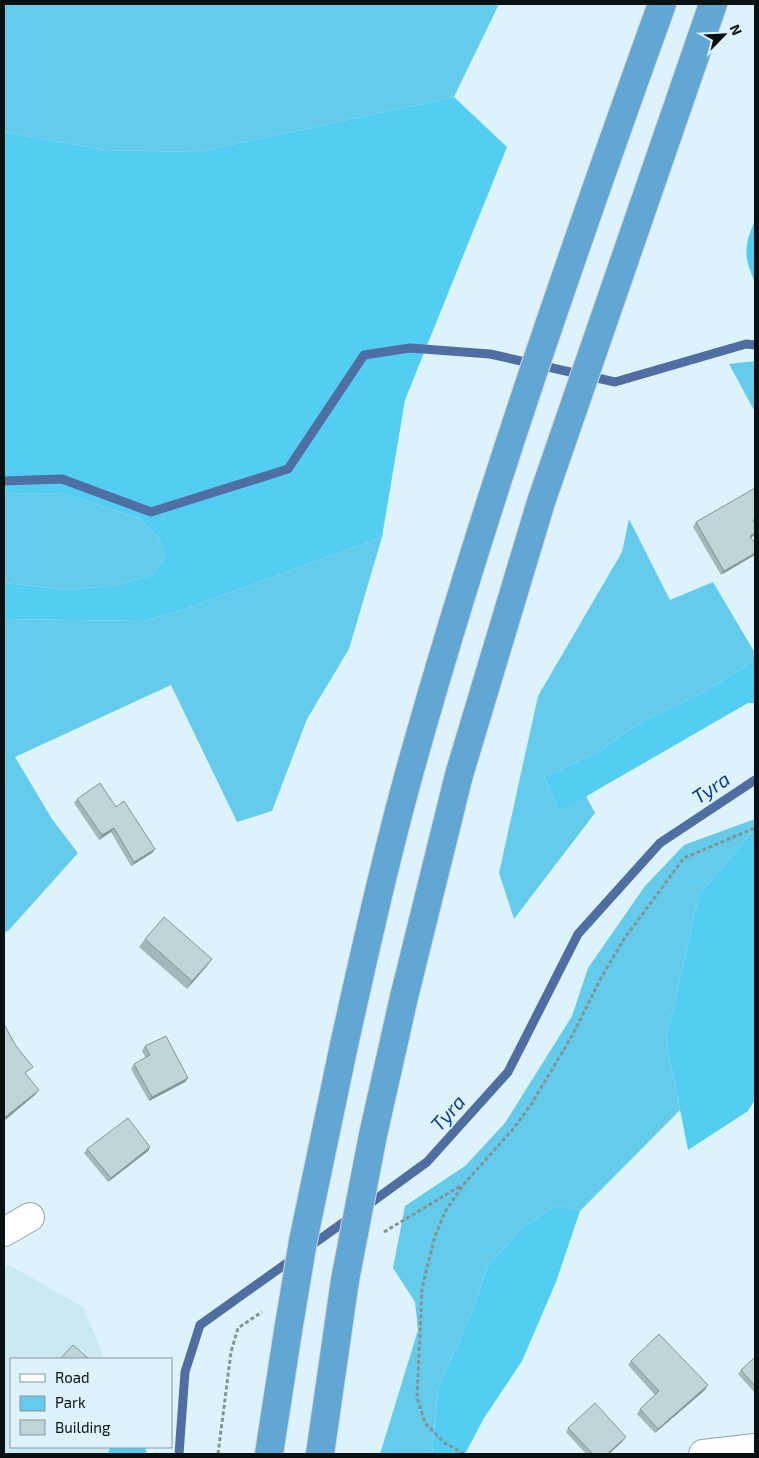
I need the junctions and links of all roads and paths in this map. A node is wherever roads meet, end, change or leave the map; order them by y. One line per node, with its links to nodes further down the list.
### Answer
1 (662, 4): 7 (highway, bridge)
2 (713, 4): 8 (highway, bridge)
3 (755, 828): 9 (path)
4 (30, 1216): 5 (street)
5 (4, 1232)
6 (755, 1448): 10 (street)
7 (269, 1454)
8 (320, 1454)
9 (464, 1454)
10 (703, 1454)

